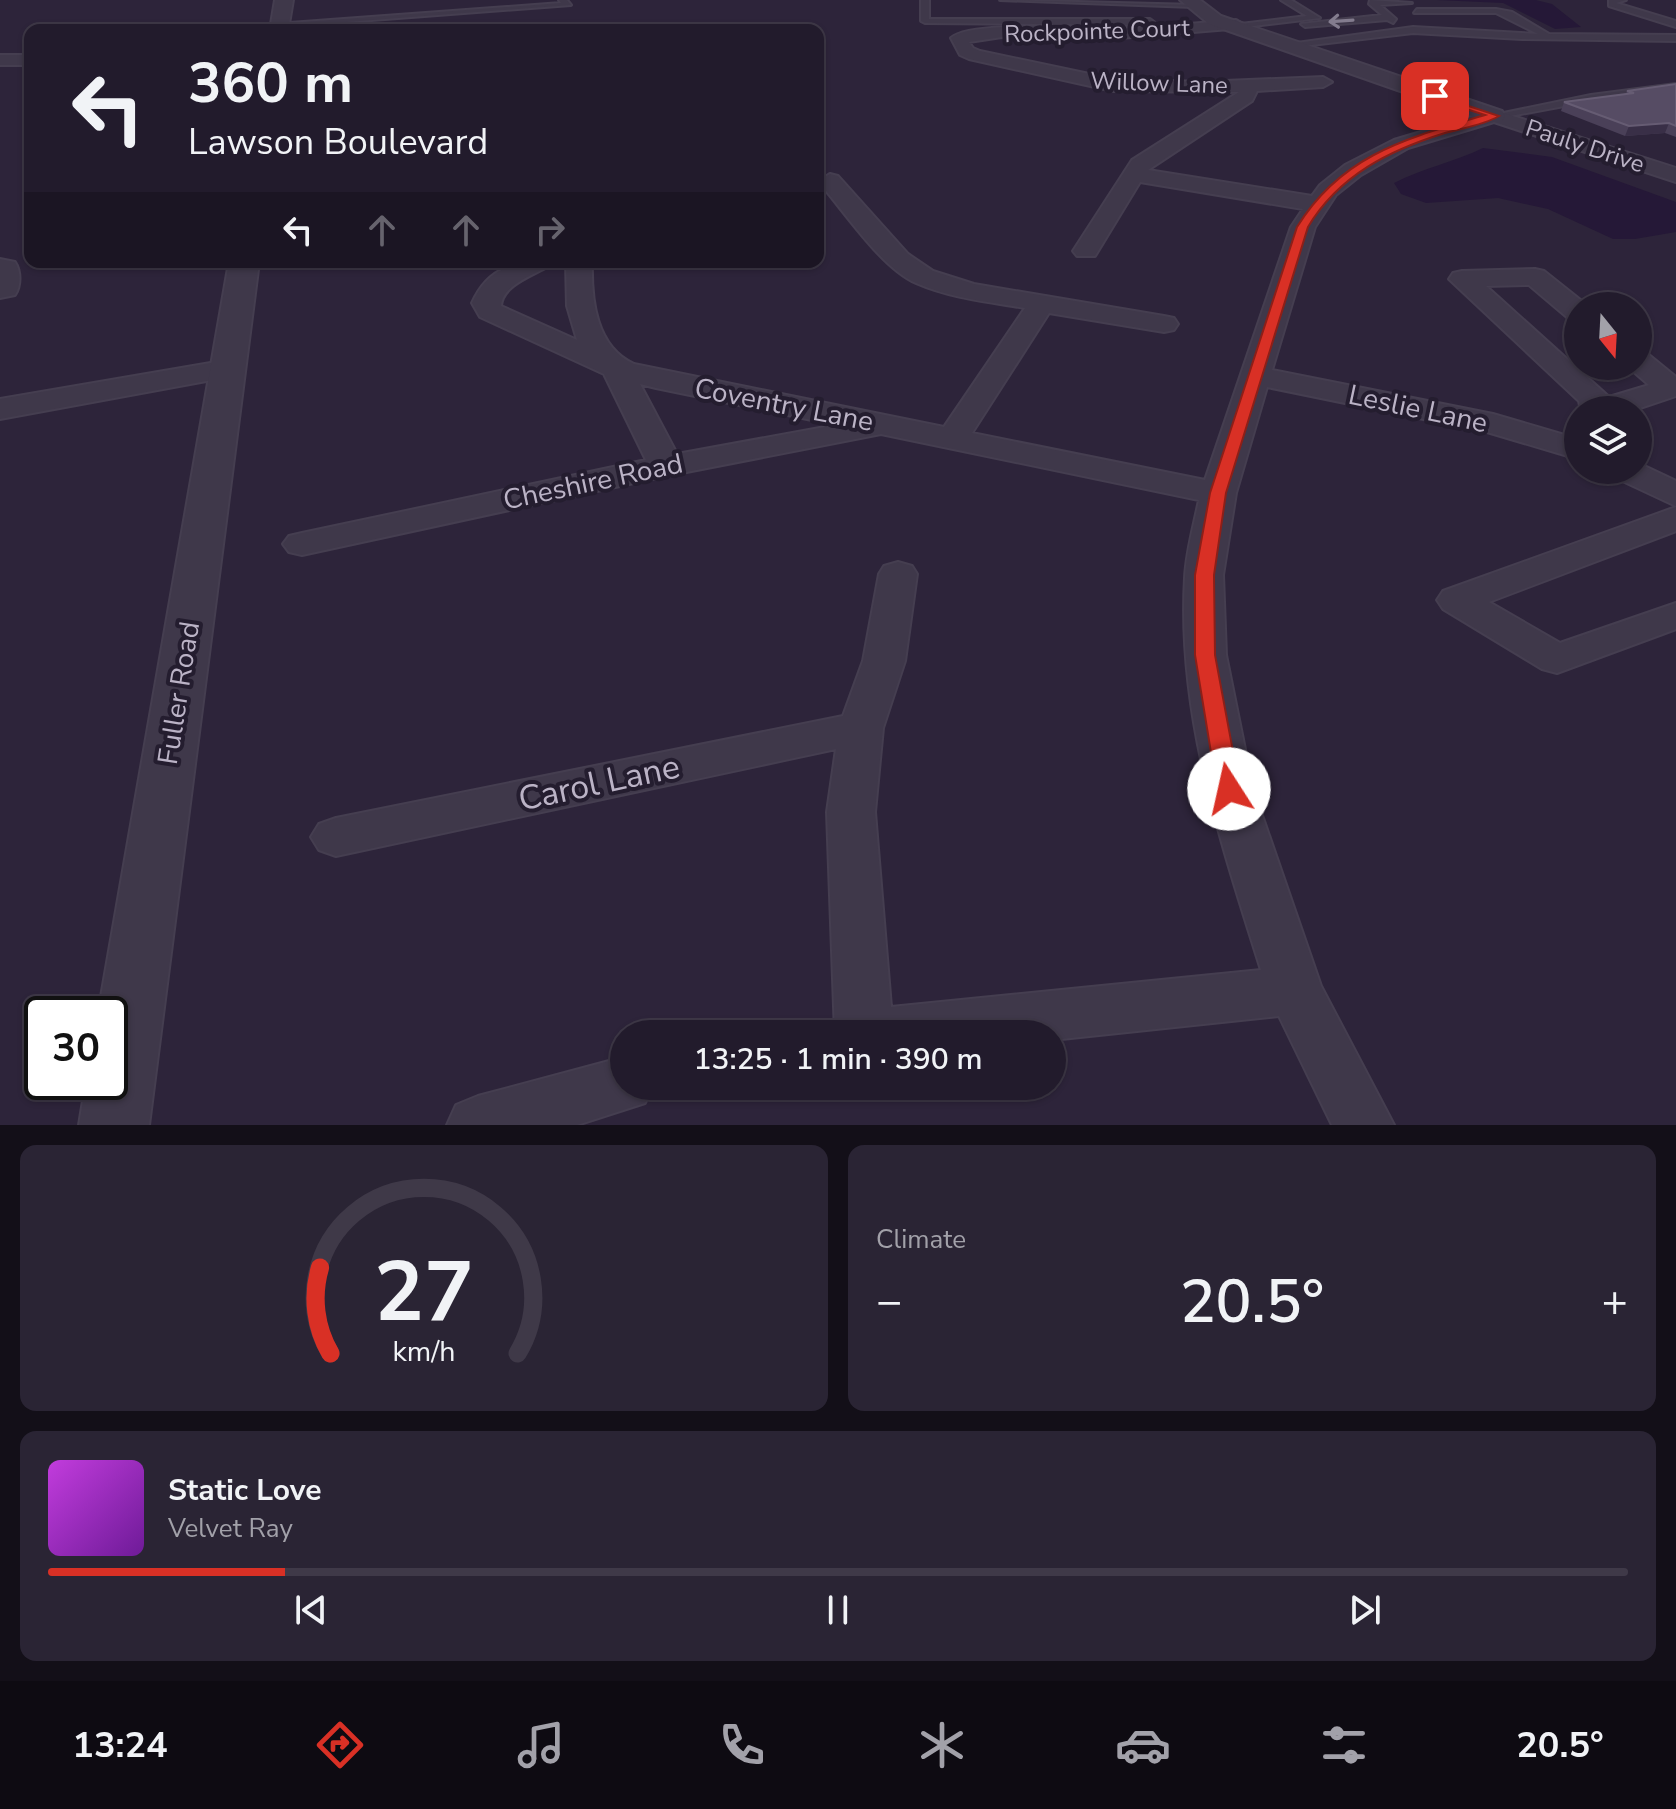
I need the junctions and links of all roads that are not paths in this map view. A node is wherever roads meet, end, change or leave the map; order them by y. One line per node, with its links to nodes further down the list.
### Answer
1 (514, 0): 10 (lane)
2 (563, 0): 10 (lane)
3 (925, 0): 14 (lane)
4 (1004, 0): 7 (lane)
5 (1285, 0): 17 (lane)
6 (1622, 0): 15 (lane)
7 (1150, 2): 8 (lane); 14 (lane)
8 (1197, 2): 16 (street)
9 (1406, 2): 11 (lane); 13 (lane)
10 (406, 11): 12 (lane)
11 (1417, 11): 19 (lane); 22 (lane)
12 (281, 17)
13 (1389, 17): 17 (lane, one-way to 17); 20 (lane)
14 (1150, 22): 18 (lane)
15 (1676, 24)
16 (1236, 25): 17 (street); 18 (street, Rockpointe Court)
17 (1291, 29): 24 (lane); 24 (lane); 26 (street)
18 (1166, 30): 23 (street, Rockpointe Court)
19 (1440, 30): 20 (lane); 22 (lane)
20 (1405, 31): 21 (lane)
21 (1372, 35): 24 (lane); 26 (lane)
22 (1549, 36): 25 (lane)
23 (959, 38): 30 (street, Willow Lane)
24 (1328, 38)
25 (1676, 38)
26 (1306, 52): 32 (street)
27 (0, 60): 28 (street)
28 (24, 60)
29 (1323, 82): 30 (street, Willow Lane)
30 (1246, 86): 33 (street)
31 (1676, 87): 32 (lane)
32 (1494, 116): 34 (street, Pauly Drive); 36 (street)
33 (1135, 175): 36 (street); 37 (street)
34 (1676, 175)
35 (830, 181): 42 (street)
36 (1316, 204): 48 (street)
37 (1086, 251)
38 (243, 268): 45 (street, Fuller Road)
39 (525, 268): 44 (street, Coventry Lane)
40 (579, 268): 44 (street)
41 (1564, 301): 46 (street)
42 (1042, 303): 43 (street); 55 (street)
43 (1164, 324)
44 (616, 368): 53 (street, Coventry Lane); 56 (street)
45 (228, 369): 52 (street); 70 (street, Fuller Road)
46 (1564, 371)
47 (1652, 372): 51 (street)
48 (1256, 376): 54 (street, Leslie Lane); 58 (street)
49 (1574, 380): 50 (street)
50 (1592, 396)
51 (1645, 396)
52 (0, 409)
53 (886, 425): 55 (street, Coventry Lane); 56 (street, Cheshire Road)
54 (1564, 436)
55 (953, 438): 58 (street)
56 (666, 466): 61 (street, Cheshire Road)
57 (1652, 483): 59 (street)
58 (1218, 493): 66 (street)
59 (1676, 495)
60 (1676, 518): 63 (street)
61 (302, 544)
62 (898, 574): 64 (street)
63 (1676, 615)
64 (861, 728): 65 (street, Carol Lane); 67 (street)
65 (336, 837)
66 (1295, 991): 68 (street); 72 (street)
67 (863, 1020)
68 (1010, 1020)
69 (610, 1088): 71 (street)
70 (114, 1125)
71 (478, 1125)
72 (1363, 1125)

